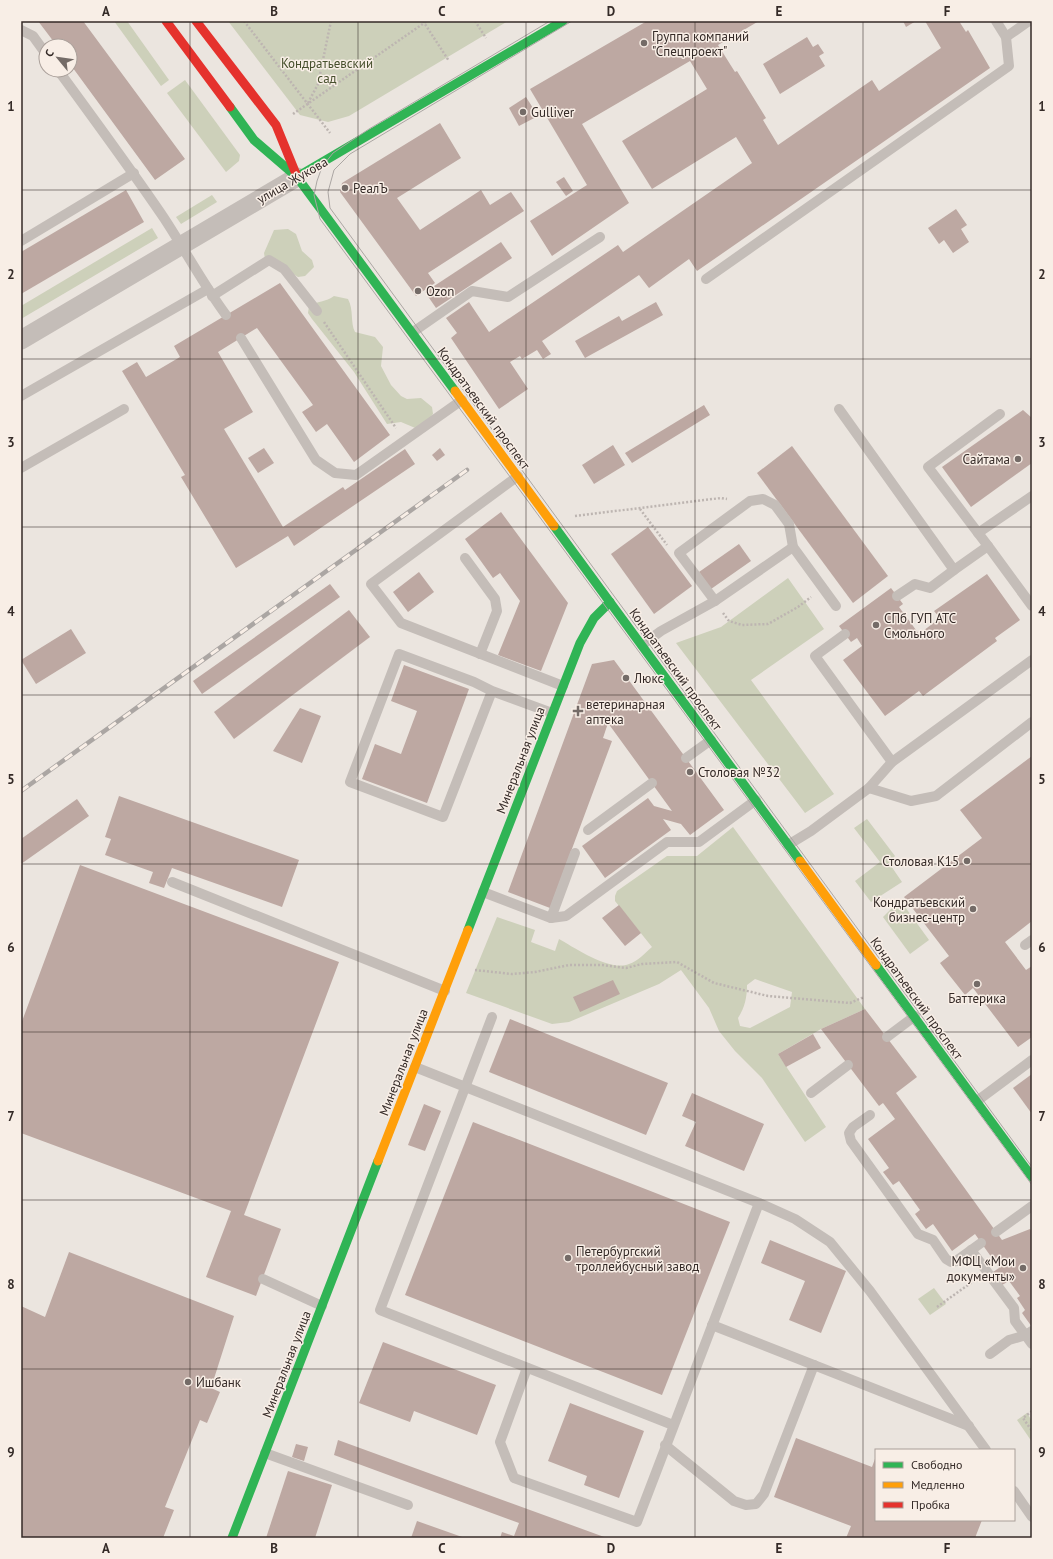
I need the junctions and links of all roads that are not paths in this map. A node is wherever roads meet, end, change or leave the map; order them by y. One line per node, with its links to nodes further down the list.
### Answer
1 (166, 21): 11 (main road, Кондратьевский проспект)
2 (196, 21): 11 (main road, Кондратьевский проспект)
3 (563, 21): 11 (main road, улица Жукова)
4 (996, 21): 7 (lane)
5 (1029, 21): 7 (lane)
6 (21, 30): 8 (lane)
7 (1006, 37): 15 (lane)
8 (38, 43)
9 (64, 78): 10 (lane)
10 (134, 174): 13 (lane); 14 (lane)
11 (297, 177): 14 (street, улица Жукова); 19 (main road, Кондратьевский проспект)
12 (600, 237): 19 (lane)
13 (21, 241)
14 (182, 245): 16 (lane); 21 (street, улица Жукова)
15 (706, 279)
16 (210, 292): 17 (lane); 18 (lane); 22 (lane)
17 (317, 311)
18 (226, 315)
19 (412, 332): 23 (main road, Кондратьевский проспект)
20 (240, 338): 23 (lane)
21 (21, 340)
22 (21, 396)
23 (462, 400): 28 (main road, Кондратьевский проспект)
24 (124, 409): 27 (lane)
25 (839, 409): 34 (lane)
26 (1000, 414): 30 (lane)
27 (21, 468)
28 (518, 476): 37 (main road, Кондратьевский проспект); 42 (lane)
29 (1032, 496): 30 (lane)
30 (978, 533): 31 (lane)
31 (988, 546): 34 (lane); 39 (lane)
32 (793, 547): 36 (lane); 36 (lane); 38 (lane)
33 (465, 558): 42 (lane)
34 (954, 570): 35 (lane)
35 (897, 596)
36 (715, 601): 41 (lane)
37 (610, 602): 41 (main road, Кондратьевский проспект); 44 (main road, Минеральная улица)
38 (836, 606)
39 (1032, 606)
40 (845, 634): 50 (lane)
41 (642, 645): 48 (main road, Кондратьевский проспект)
42 (480, 654): 44 (lane)
43 (1032, 660): 50 (lane)
44 (563, 686): 46 (main road, Минеральная улица)
45 (492, 691): 45 (lane); 46 (lane)
46 (552, 713): 58 (main road, Минеральная улица)
47 (1032, 722): 52 (lane)
48 (712, 740): 49 (lane); 53 (main road, Кондратьевский проспект)
49 (686, 758)
50 (892, 762): 52 (lane)
51 (652, 783): 54 (lane)
52 (869, 788): 55 (lane)
53 (756, 800): 55 (main road, Кондратьевский проспект); 59 (lane)
54 (588, 830)
55 (788, 844): 61 (main road, Кондратьевский проспект)
56 (575, 853): 59 (lane)
57 (172, 882): 60 (lane)
58 (483, 892): 59 (lane); 60 (main road, Минеральная улица)
59 (551, 918)
60 (445, 991): 66 (main road, Минеральная улица)
61 (915, 1016): 63 (lane); 69 (main road, Кондратьевский проспект)
62 (492, 1017): 67 (lane)
63 (887, 1038)
64 (1032, 1060): 69 (lane)
65 (848, 1065): 68 (lane)
66 (415, 1067): 67 (lane); 78 (main road, Минеральная улица)
67 (466, 1088): 72 (lane); 84 (lane)
68 (811, 1093)
69 (977, 1101): 71 (main road, Кондратьевский проспект)
70 (870, 1115): 76 (lane)
71 (1032, 1177)
72 (759, 1203): 79 (lane); 86 (lane)
73 (1032, 1206): 74 (lane)
74 (996, 1232)
75 (981, 1243): 76 (lane)
76 (971, 1250): 80 (lane)
77 (263, 1279): 78 (lane)
78 (322, 1306): 89 (main road, Минеральная улица)
79 (712, 1325): 83 (lane); 85 (lane)
80 (1029, 1333): 81 (lane); 82 (lane)
81 (1032, 1344)
82 (990, 1354)
83 (814, 1365): 86 (lane); 87 (lane)
84 (527, 1368): 85 (lane); 87 (lane)
85 (673, 1425): 87 (lane)
86 (969, 1426): 88 (lane)
87 (665, 1445)
88 (985, 1449)
89 (265, 1454): 91 (lane); 93 (main road, Минеральная улица)
90 (1015, 1492): 92 (lane)
91 (408, 1505)
92 (1032, 1517)
93 (232, 1538)

